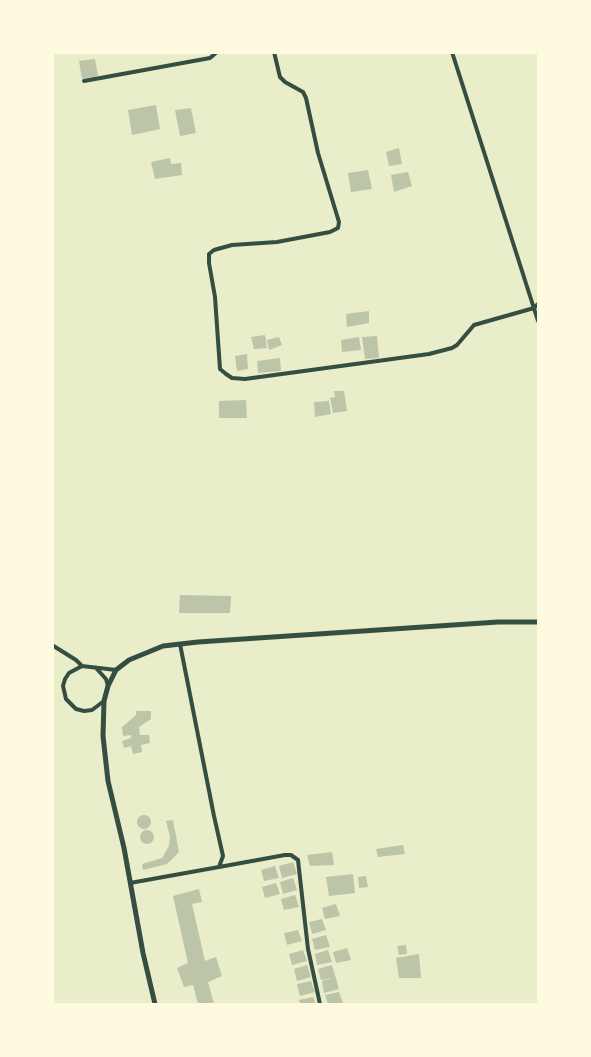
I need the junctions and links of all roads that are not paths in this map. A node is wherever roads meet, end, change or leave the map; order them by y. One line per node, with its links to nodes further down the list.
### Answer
1 (217, 52): 4 (street)
2 (274, 52): 6 (street)
3 (452, 52): 6 (street)
4 (84, 81)
5 (538, 304): 6 (street)
6 (534, 308): 7 (street)
7 (538, 321)
8 (538, 622): 9 (street)
9 (180, 644): 13 (street); 16 (street)
10 (52, 645): 11 (street)
11 (82, 666): 12 (street); 15 (street)
12 (96, 668): 13 (street); 14 (street)
13 (116, 670): 14 (street)
14 (108, 686): 15 (street)
15 (104, 701): 17 (street)
16 (219, 867): 17 (street); 19 (street)
17 (130, 883): 18 (street)
18 (155, 1004)
19 (320, 1004)

